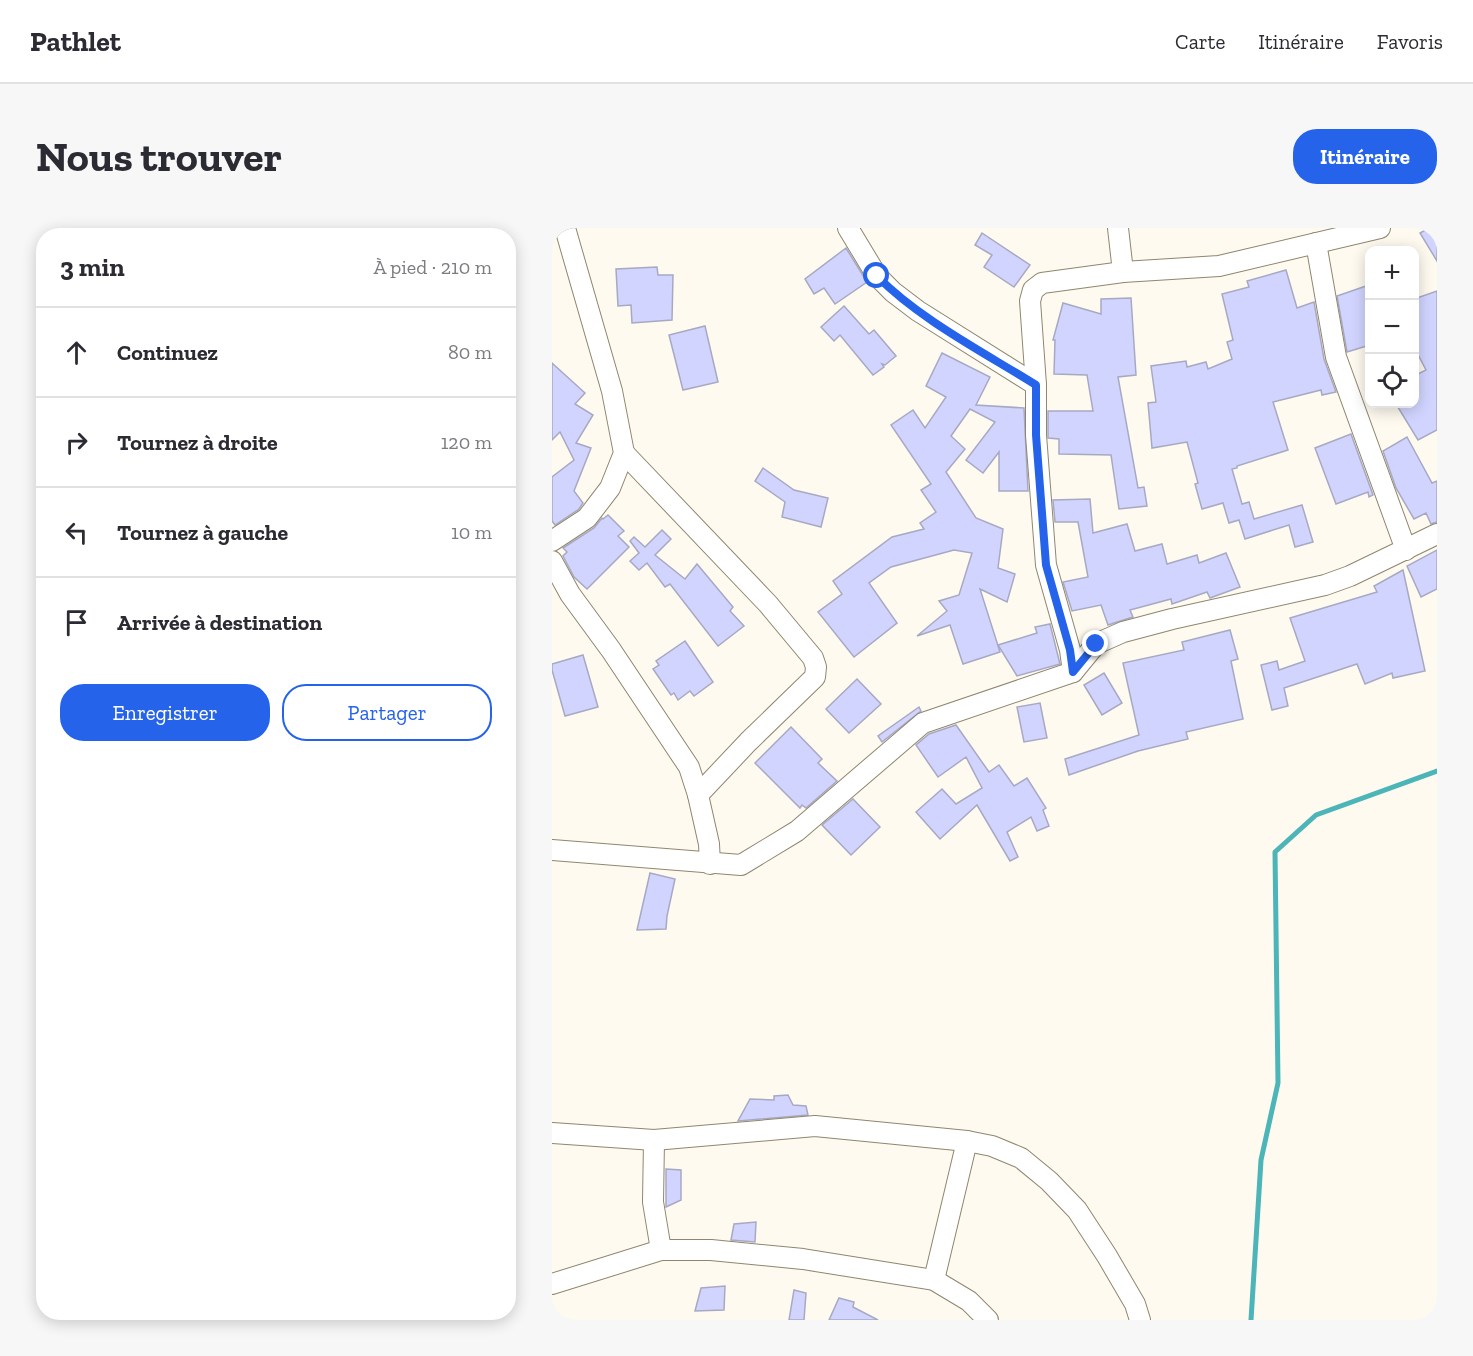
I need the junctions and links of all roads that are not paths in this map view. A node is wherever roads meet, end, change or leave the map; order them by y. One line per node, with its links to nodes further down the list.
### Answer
1 (565, 228): 8 (street)
2 (849, 228): 7 (street)
3 (1118, 228): 6 (street)
4 (1380, 228): 5 (street)
5 (1316, 243): 6 (street); 11 (street)
6 (1123, 272): 7 (street)
7 (1036, 385): 13 (street)
8 (624, 453): 10 (street); 14 (street)
9 (1437, 534): 11 (street)
10 (552, 541)
11 (1406, 550): 13 (street)
12 (552, 561): 14 (street)
13 (1073, 672): 16 (street)
14 (698, 795): 16 (street)
15 (552, 850): 16 (street)
16 (710, 864)
17 (552, 1132): 18 (street)
18 (654, 1140): 19 (street); 20 (street)
19 (967, 1141): 21 (street); 24 (street)
20 (661, 1250): 21 (street); 22 (street)
21 (934, 1280): 23 (street)
22 (552, 1284)
23 (988, 1320)
24 (1140, 1320)

